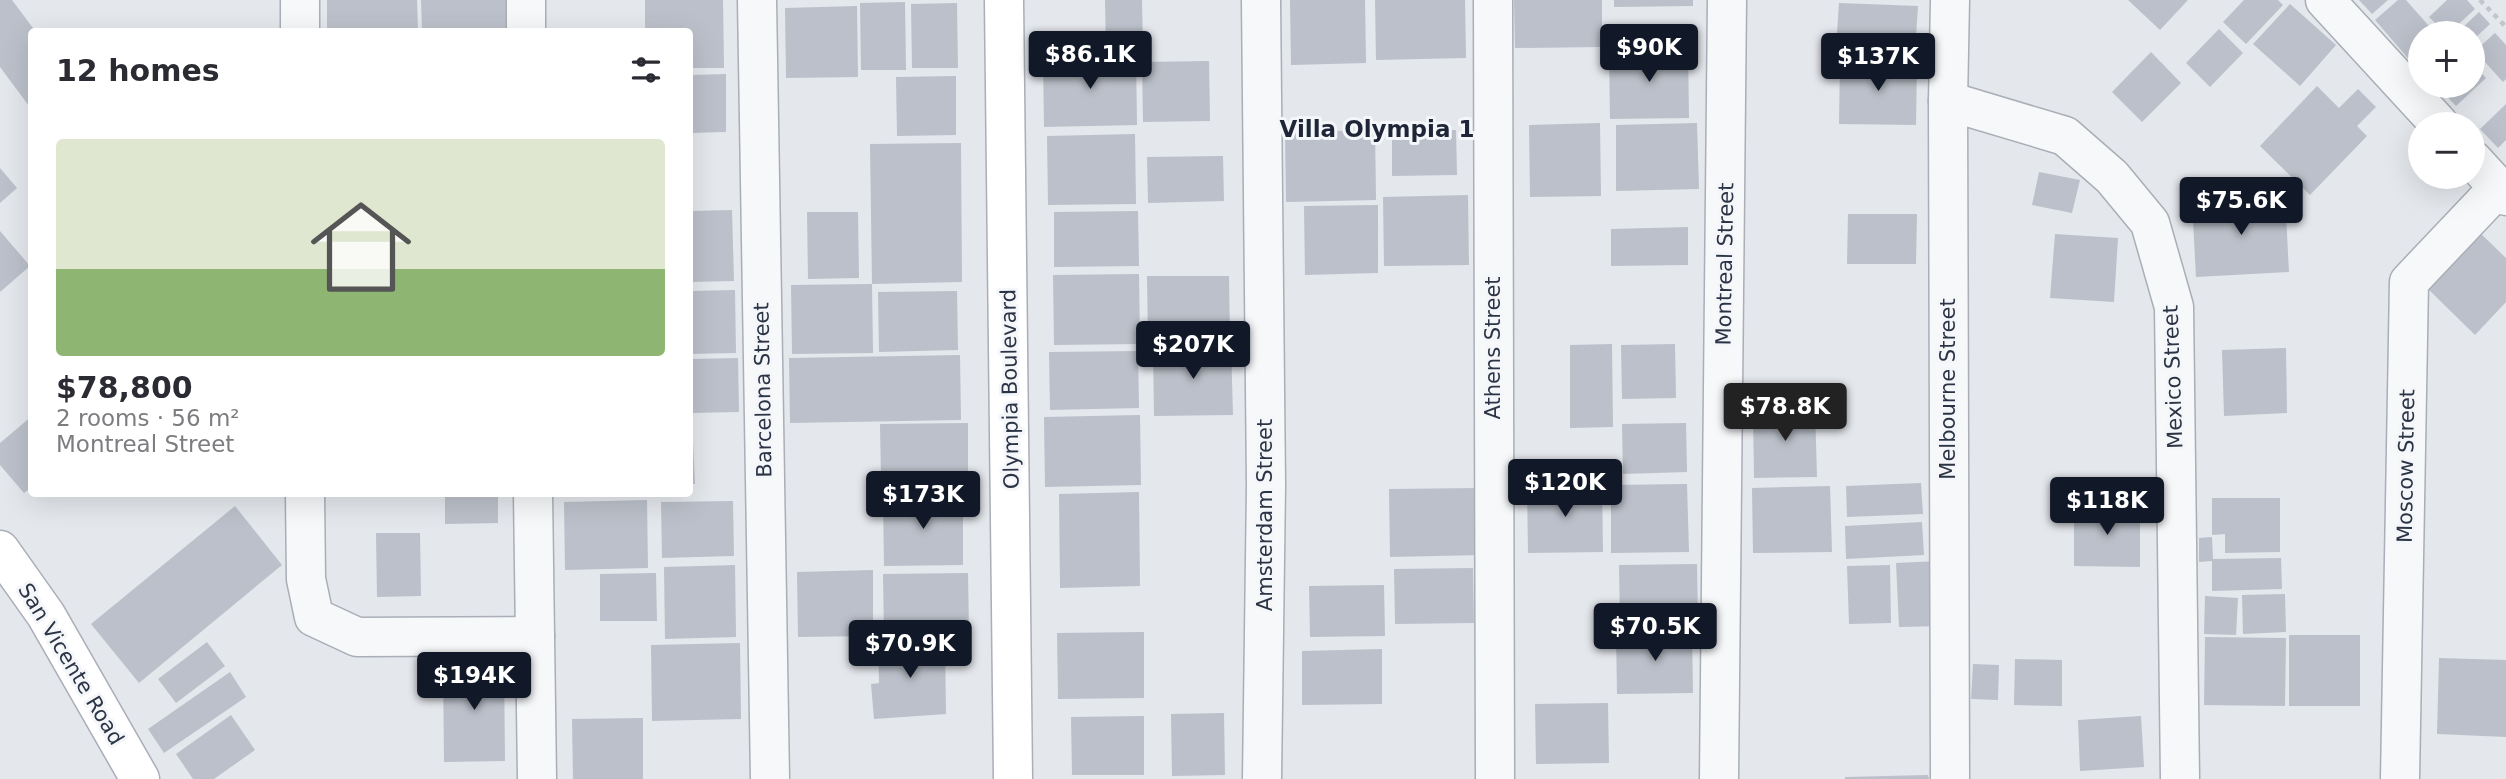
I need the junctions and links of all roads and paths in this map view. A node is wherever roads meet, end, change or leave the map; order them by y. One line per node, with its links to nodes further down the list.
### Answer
1 (300, 0): 12 (street)
2 (526, 0): 13 (street)
3 (757, 0): 23 (street, Barcelona Street)
4 (1004, 0): 24 (main road, Olympia Boulevard)
5 (1261, 0): 25 (street, Amsterdam Street)
6 (1493, 0): 26 (street, Athens Street)
7 (1727, 0): 27 (street, Montreal Street)
8 (1950, 0): 14 (street, Melbourne Street)
9 (2325, 0): 15 (street)
10 (2480, 0): 11 (path)
11 (2506, 27)
12 (300, 28)
13 (526, 28)
14 (1948, 101): 28 (street, Melbourne Street); 29 (street, Mexico Street)
15 (2428, 112)
16 (2492, 181): 30 (street, Moscow Street)
17 (305, 497): 20 (street)
18 (533, 497): 20 (street)
19 (0, 550): 21 (main road, San Vicente Road)
20 (535, 636): 22 (street)
21 (140, 779)
22 (537, 779)
23 (770, 779)
24 (1013, 779)
25 (1262, 779)
26 (1494, 779)
27 (1719, 779)
28 (1950, 779)
29 (2180, 779)
30 (2400, 779)

